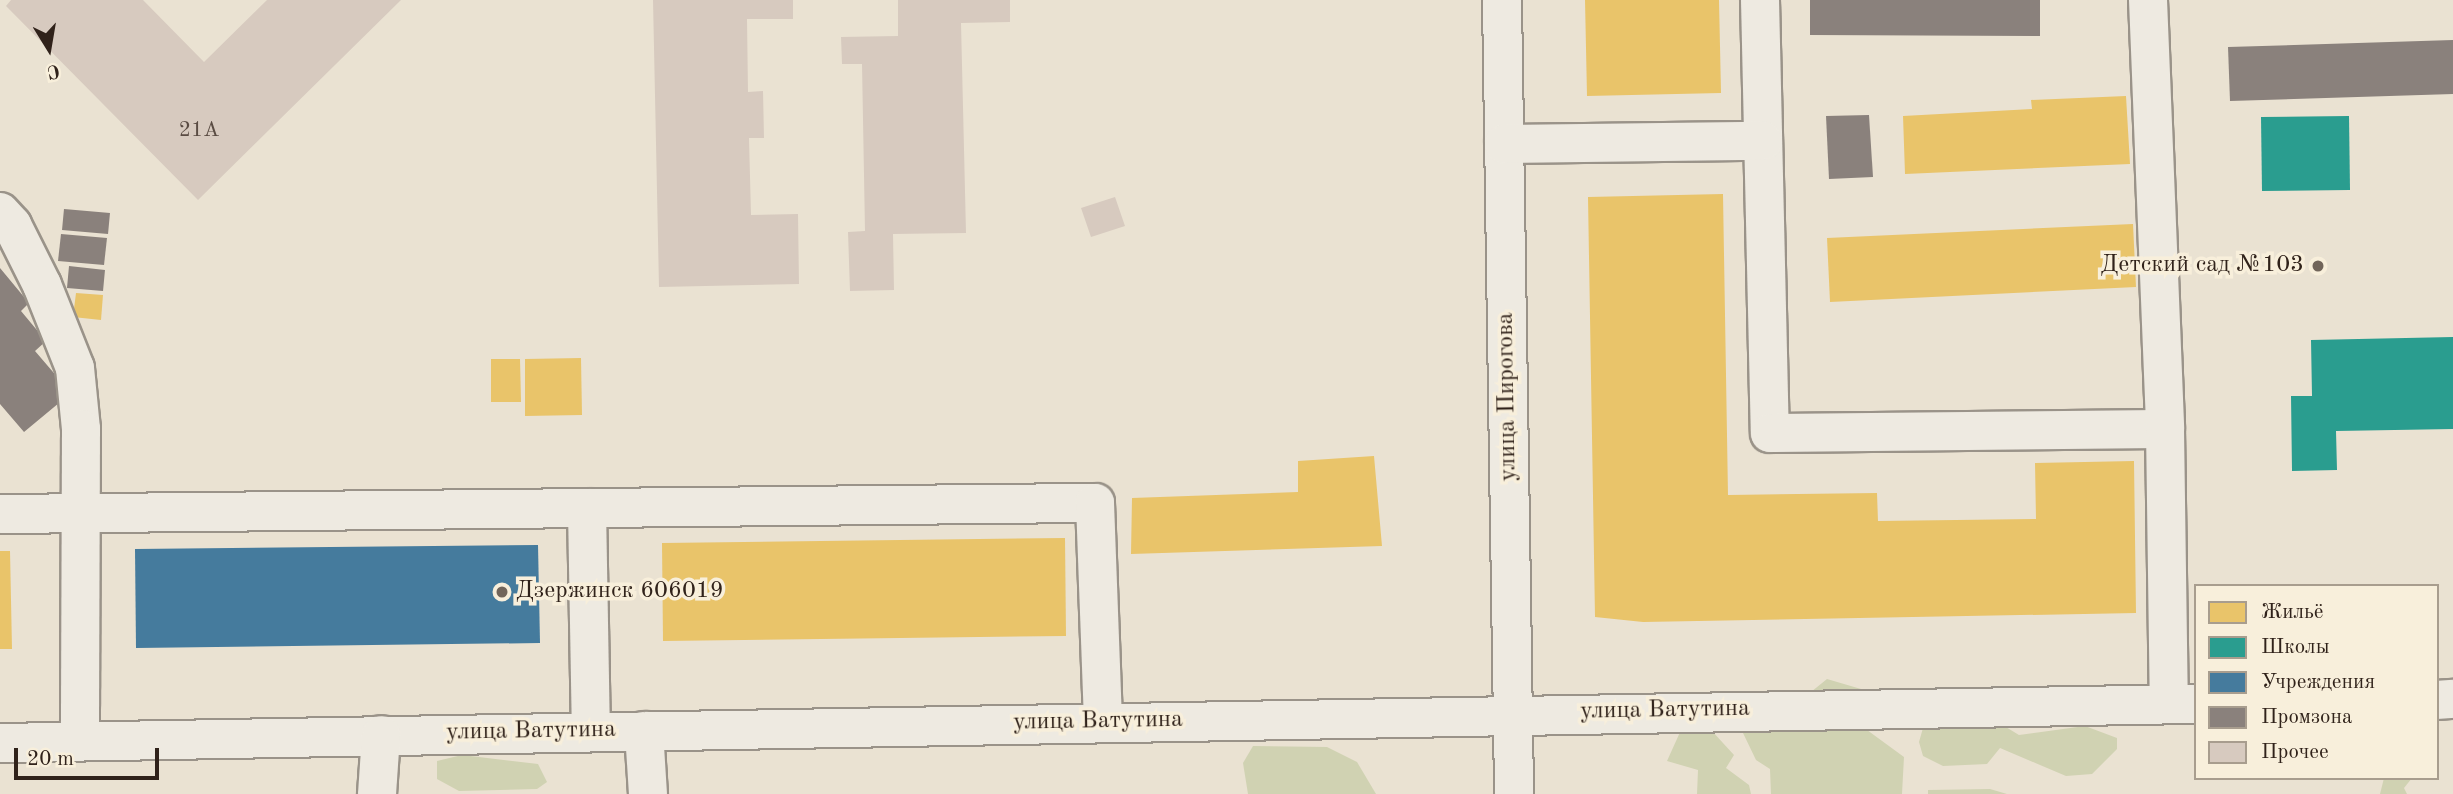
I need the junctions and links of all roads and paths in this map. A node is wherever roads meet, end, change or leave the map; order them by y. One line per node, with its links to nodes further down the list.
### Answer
1 (1502, 0): 5 (street, улица Пирогова)
2 (1760, 0): 4 (street)
3 (2148, 0): 7 (street)
4 (1763, 141): 5 (street); 7 (street)
5 (1504, 144): 12 (street, улица Пирогова)
6 (0, 212): 9 (street)
7 (2165, 429): 11 (street)
8 (587, 508): 9 (street); 13 (street); 14 (street)
9 (81, 513): 10 (street); 17 (street)
10 (0, 514)
11 (2183, 704): 12 (street, улица Ватутина)
12 (1513, 713): 13 (street, улица Ватутина); 21 (street, улица Пирогова)
13 (1103, 721): 15 (street, улица Ватутина)
14 (591, 731): 15 (street, улица Ватутина); 16 (street, улица Ватутина)
15 (644, 731): 20 (street)
16 (381, 735): 17 (street, улица Ватутина); 19 (street)
17 (80, 741): 18 (street, улица Ватутина)
18 (0, 743)
19 (377, 794)
20 (648, 794)
21 (1514, 794)

